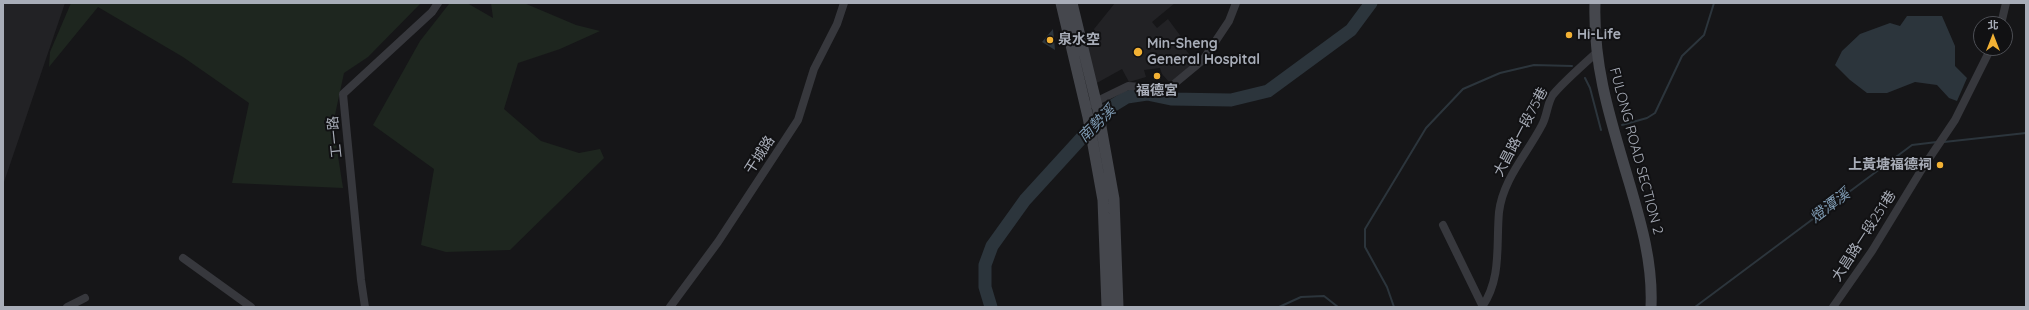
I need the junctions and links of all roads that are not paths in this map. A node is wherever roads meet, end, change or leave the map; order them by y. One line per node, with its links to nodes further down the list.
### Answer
1 (438, 3): 17 (street, 工一路)
2 (844, 3): 18 (street, 干城路)
3 (1061, 3): 11 (main road)
4 (1072, 3): 11 (main road)
5 (1236, 3): 11 (street)
6 (1595, 3): 9 (main road, FULONG ROAD SECTION 2)
7 (2006, 3): 8 (street)
8 (2003, 16)
9 (1596, 53): 21 (street, 大昌路一段75巷); 22 (main road, FULONG ROAD SECTION 2)
10 (1987, 56): 23 (street, 大昌路一段251巷)
11 (1092, 109): 19 (main road); 20 (main road)
12 (1443, 225): 21 (street)
13 (183, 258): 16 (street)
14 (85, 298): 15 (street)
15 (67, 307)
16 (251, 307)
17 (365, 307)
18 (670, 307)
19 (1107, 307)
20 (1118, 307)
21 (1483, 307)
22 (1651, 307)
23 (1833, 307)

